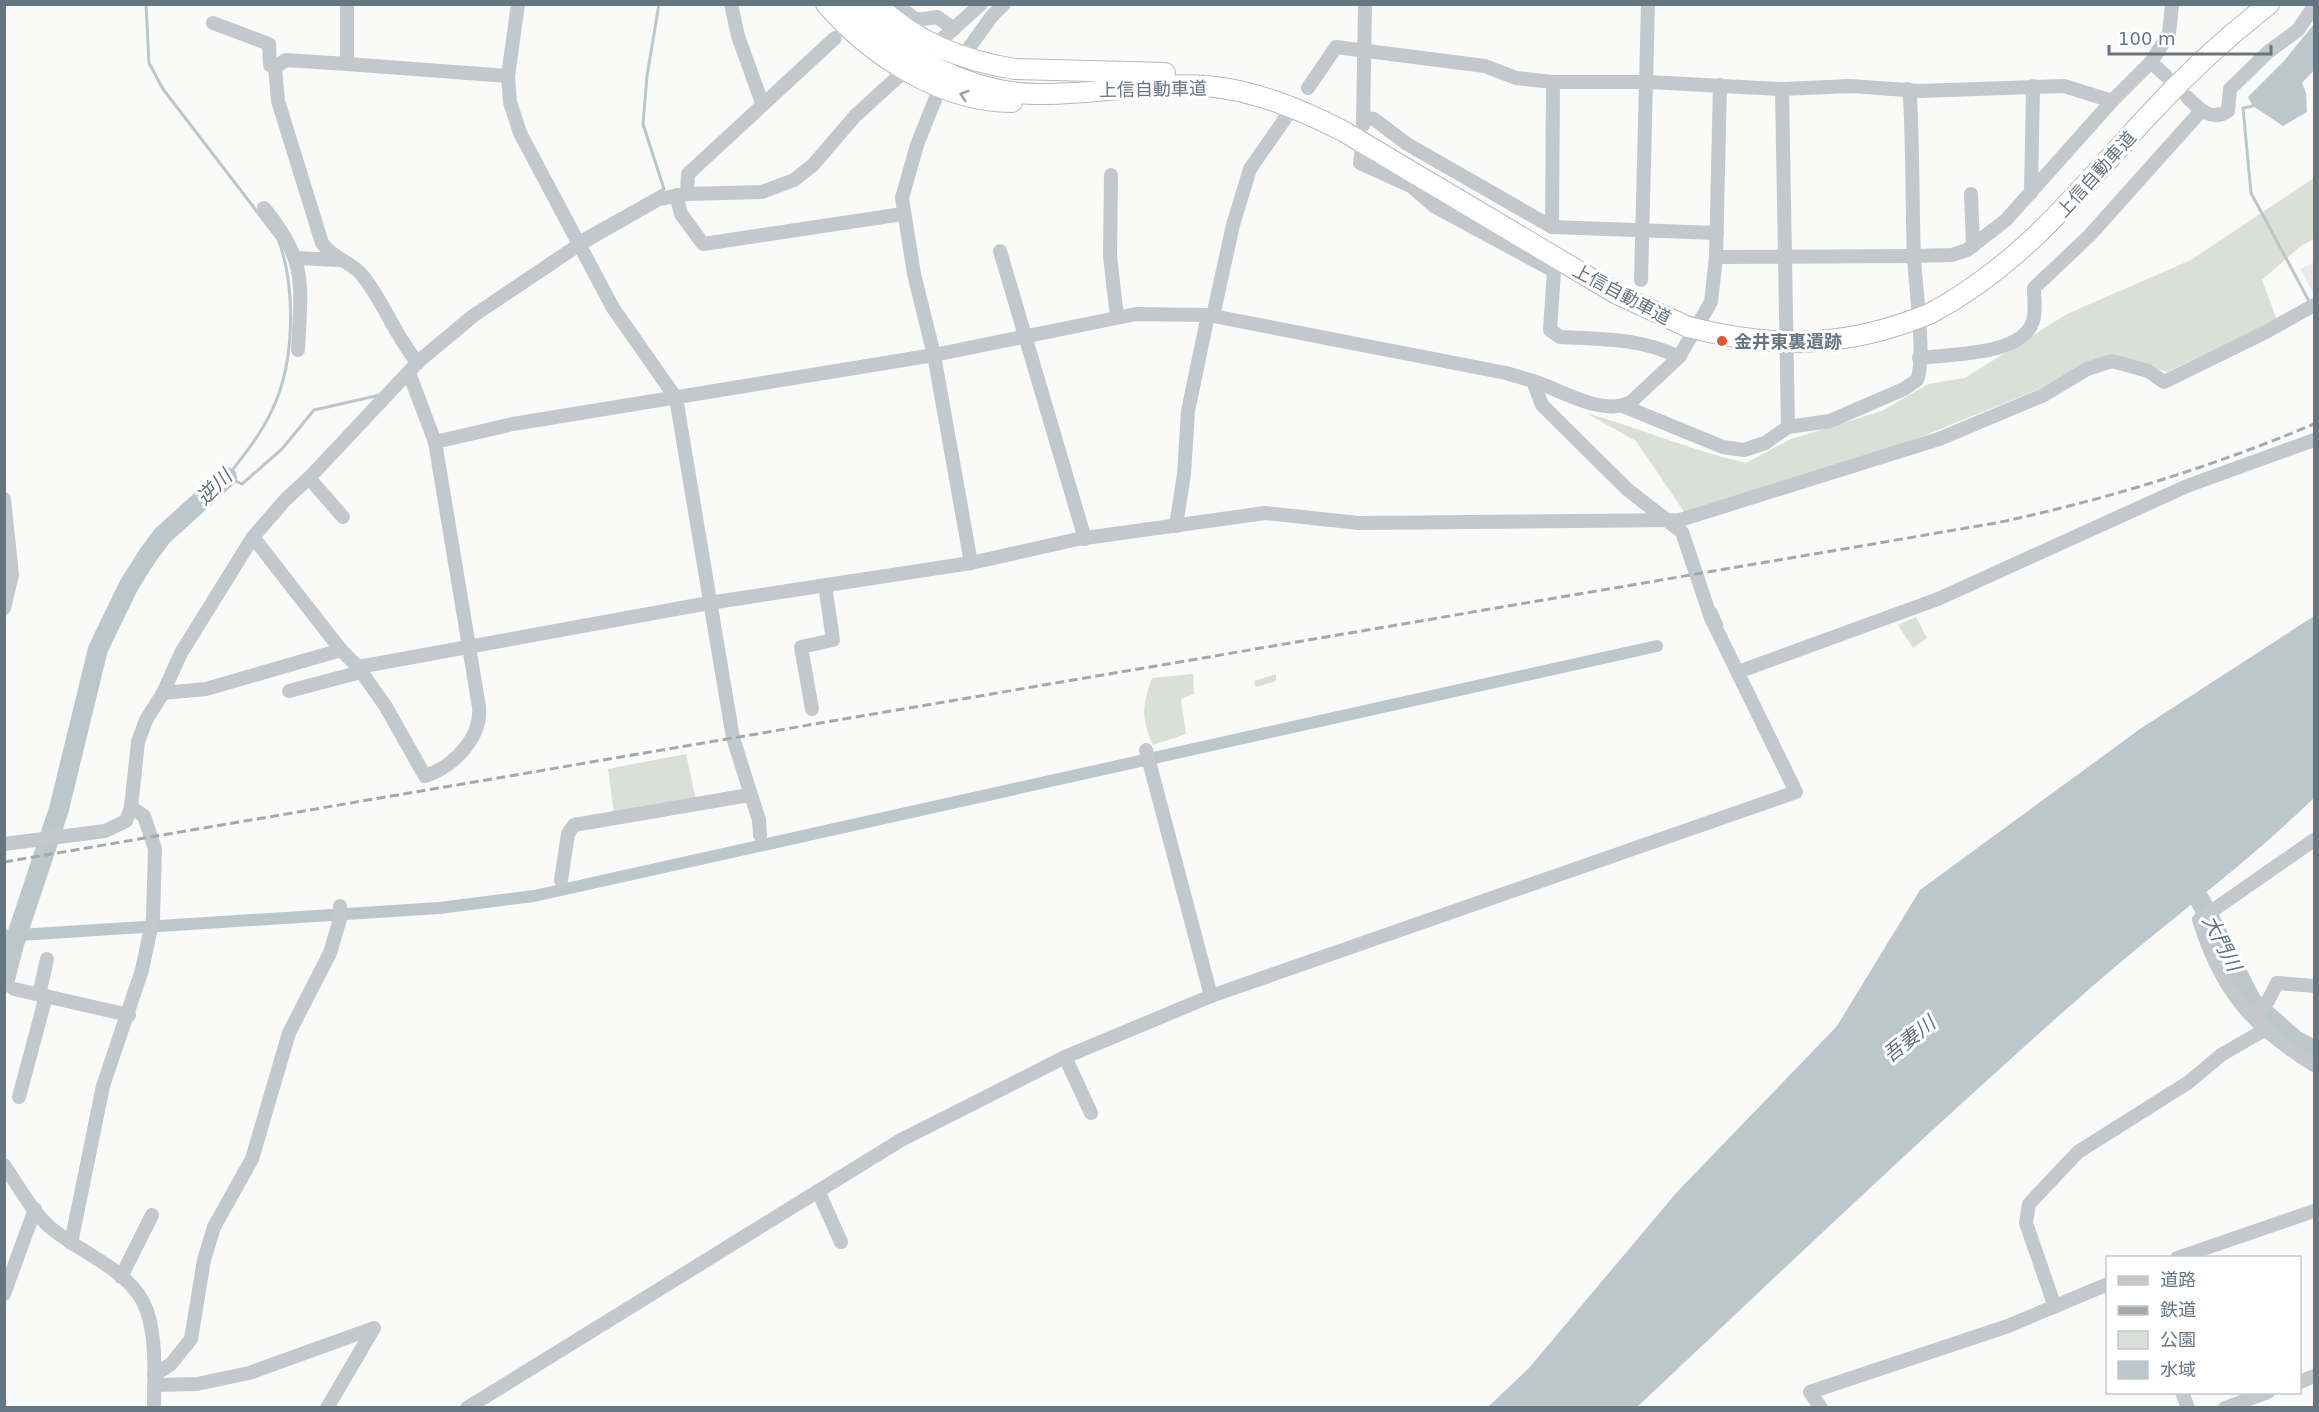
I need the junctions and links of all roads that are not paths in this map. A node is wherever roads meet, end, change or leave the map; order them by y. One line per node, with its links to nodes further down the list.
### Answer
1 (347, 4): 23 (street)
2 (518, 4): 26 (street)
3 (731, 4): 39 (street)
4 (826, 4): 28 (highway, one-way to 4)
5 (850, 4): 28 (highway, 上信自動車道)
6 (876, 4): 28 (highway)
7 (981, 4): 17 (street)
8 (1004, 4): 21 (street)
9 (1365, 4): 20 (street)
10 (1648, 4): 30 (street)
11 (2172, 4): 22 (street)
12 (2255, 4): 62 (highway, 上信自動車道)
13 (2269, 4): 62 (highway, 上信自動車道)
14 (904, 6): 17 (street)
15 (2314, 6): 41 (street)
16 (213, 23): 24 (street)
17 (954, 29): 19 (street)
18 (836, 38): 39 (street)
19 (941, 40)
20 (1364, 49): 29 (street); 33 (street); 49 (street)
21 (966, 52)
22 (2151, 62): 27 (street); 38 (street)
23 (347, 64): 24 (street); 26 (street)
24 (275, 67): 59 (street)
25 (900, 75): 45 (street)
26 (508, 76): 52 (street)
27 (2166, 76)
28 (1166, 79): 62 (highway, 上信自動車道)
29 (1553, 82): 30 (street); 49 (street)
30 (1648, 82): 31 (street); 50 (street)
31 (1720, 85): 34 (street); 51 (street)
32 (2033, 86): 35 (street); 38 (street); 44 (street)
33 (1308, 88)
34 (1782, 89): 35 (street); 57 (street)
35 (1907, 89): 55 (street)
36 (938, 92): 48 (street)
37 (2187, 97): 41 (street)
38 (2112, 101): 44 (street)
39 (762, 103): 45 (street)
40 (1292, 110): 63 (street)
41 (2200, 111): 69 (street)
42 (1362, 148): 68 (street)
43 (1111, 175): 64 (street)
44 (2031, 193): 53 (street)
45 (681, 194): 48 (street); 52 (street)
46 (1971, 194): 53 (street)
47 (264, 208): 58 (street)
48 (903, 214): 67 (street)
49 (1552, 227): 50 (street)
50 (1641, 229): 51 (street); 60 (street)
51 (1717, 232): 56 (street)
52 (578, 240): 70 (street); 72 (street)
53 (1973, 246): 55 (street)
54 (1000, 251): 65 (street)
55 (1914, 256): 57 (street); 69 (street)
56 (1716, 257): 57 (street); 68 (street)
57 (1786, 257): 74 (street)
58 (297, 258): 59 (street); 66 (street)
59 (339, 260): 70 (street)
60 (1641, 280)
61 (2310, 308): 80 (street)
62 (1927, 310)
63 (1210, 315): 64 (street); 71 (street); 81 (street)
64 (1117, 317): 65 (street)
65 (1026, 338): 67 (street); 83 (street)
66 (297, 350)
67 (934, 355): 72 (street); 84 (street)
68 (1679, 357): 73 (street)
69 (1920, 358): 74 (street)
70 (414, 363): 76 (street); 77 (street)
71 (1533, 381): 73 (street); 80 (street)
72 (676, 398): 76 (street); 86 (street)
73 (1623, 406): 74 (street)
74 (1788, 427)
75 (2314, 440): 91 (street)
76 (435, 442): 88 (street)
77 (309, 478): 79 (street); 82 (street)
78 (4, 499): 87 (street)
79 (343, 517)
80 (1669, 521): 81 (street); 91 (street)
81 (1176, 526): 83 (street)
82 (253, 537): 89 (street); 93 (street)
83 (1085, 538): 84 (street)
84 (970, 562): 85 (street)
85 (825, 585): 86 (street); 94 (street)
86 (709, 603): 88 (street); 96 (street)
87 (4, 608)
88 (470, 645): 90 (street); 90 (street)
89 (341, 650): 90 (street); 93 (street)
90 (359, 669): 92 (street)
91 (1738, 672): 107 (street)
92 (289, 691)
93 (163, 693): 97 (street)
94 (812, 709)
95 (1146, 750): 107 (street)
96 (749, 795): 98 (street); 101 (street)
97 (131, 807): 100 (street); 108 (street)
98 (760, 835)
99 (2314, 840): 109 (street)
100 (4, 844)
101 (561, 880)
102 (340, 912): 127 (street)
103 (47, 959): 106 (street)
104 (2314, 986): 109 (street)
105 (14, 989): 106 (street)
106 (42, 996): 108 (street); 113 (street)
107 (1211, 996): 111 (street)
108 (129, 1015): 121 (street)
109 (2253, 1016): 110 (street)
110 (2266, 1029): 112 (street); 126 (street)
111 (1065, 1057): 114 (street); 116 (street)
112 (2314, 1065)
113 (19, 1097)
114 (1091, 1113)
115 (4, 1165): 117 (street)
116 (818, 1191): 120 (street); 131 (street)
117 (35, 1209): 121 (street); 125 (street)
118 (2314, 1210): 122 (street)
119 (152, 1215): 123 (street)
120 (841, 1242)
121 (71, 1243): 123 (street)
122 (2180, 1256)
123 (121, 1277): 127 (street)
124 (2106, 1285): 126 (street)
125 (4, 1294)
126 (2055, 1307): 132 (street)
127 (154, 1380): 129 (street); 130 (street)
128 (2262, 1394): 133 (street)
129 (154, 1407)
130 (327, 1407)
131 (467, 1407)
132 (1821, 1407)
133 (2225, 1407)

